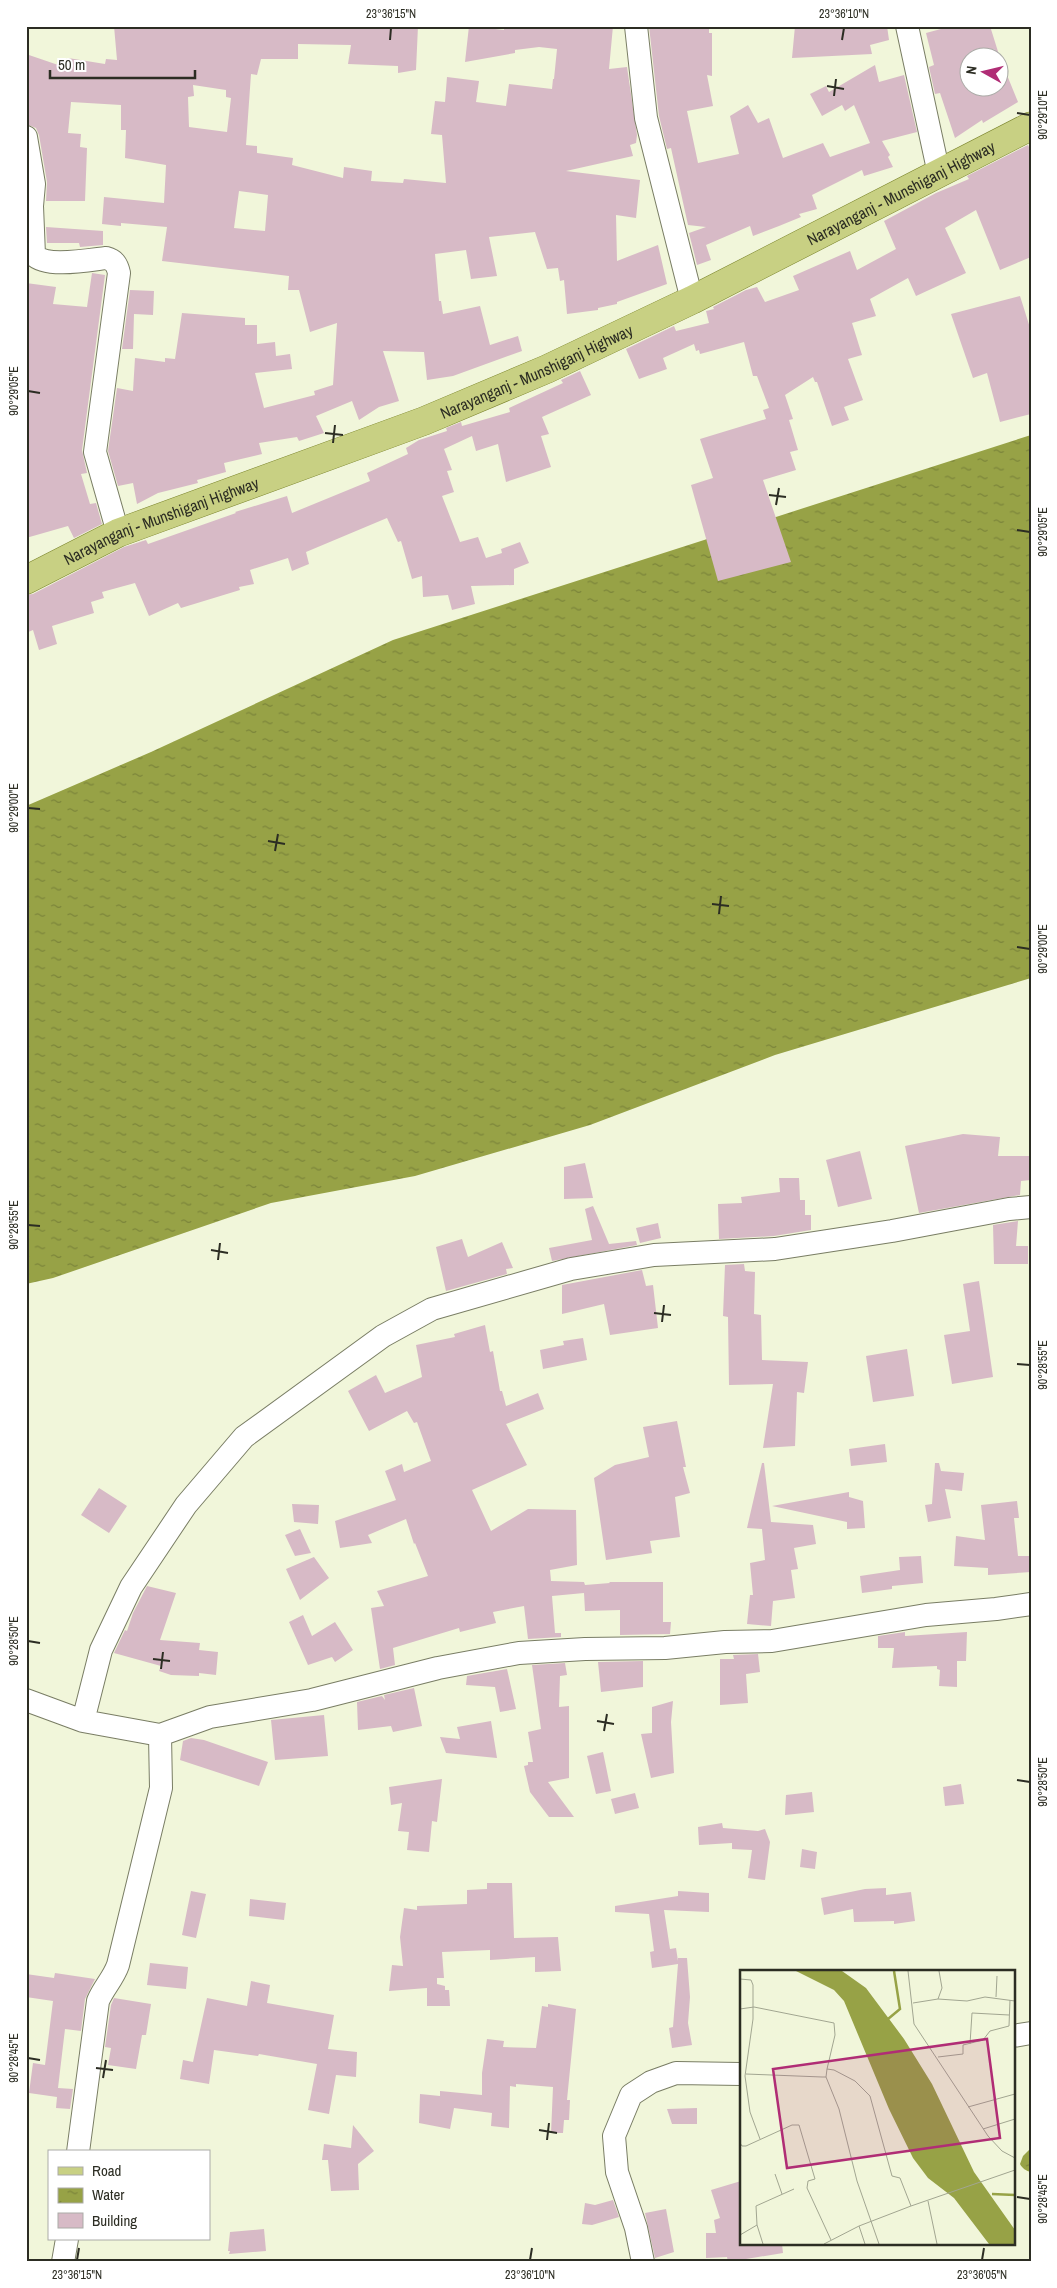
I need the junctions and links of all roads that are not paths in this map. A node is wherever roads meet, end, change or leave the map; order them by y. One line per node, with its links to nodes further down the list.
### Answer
1 (636, 26): 7 (street)
2 (907, 26): 5 (street)
3 (1031, 126): 5 (main road, Narayanganj - Munshiganj Highway)
4 (26, 136): 6 (street)
5 (939, 174): 7 (main road, Narayanganj - Munshiganj Highway)
6 (30, 184): 8 (street)
7 (692, 300): 8 (main road, Narayanganj - Munshiganj Highway)
8 (118, 533): 9 (main road, Narayanganj - Munshiganj Highway)
9 (26, 580)
10 (1031, 1207): 13 (street)
11 (1031, 1604): 14 (street)
12 (26, 1700): 13 (street)
13 (83, 1720): 14 (street)
14 (160, 1735): 18 (street)
15 (1031, 2033): 16 (street)
16 (1014, 2036)
17 (740, 2074): 21 (street)
18 (78, 2150)
19 (67, 2240): 20 (street)
20 (63, 2262)
21 (643, 2262)

